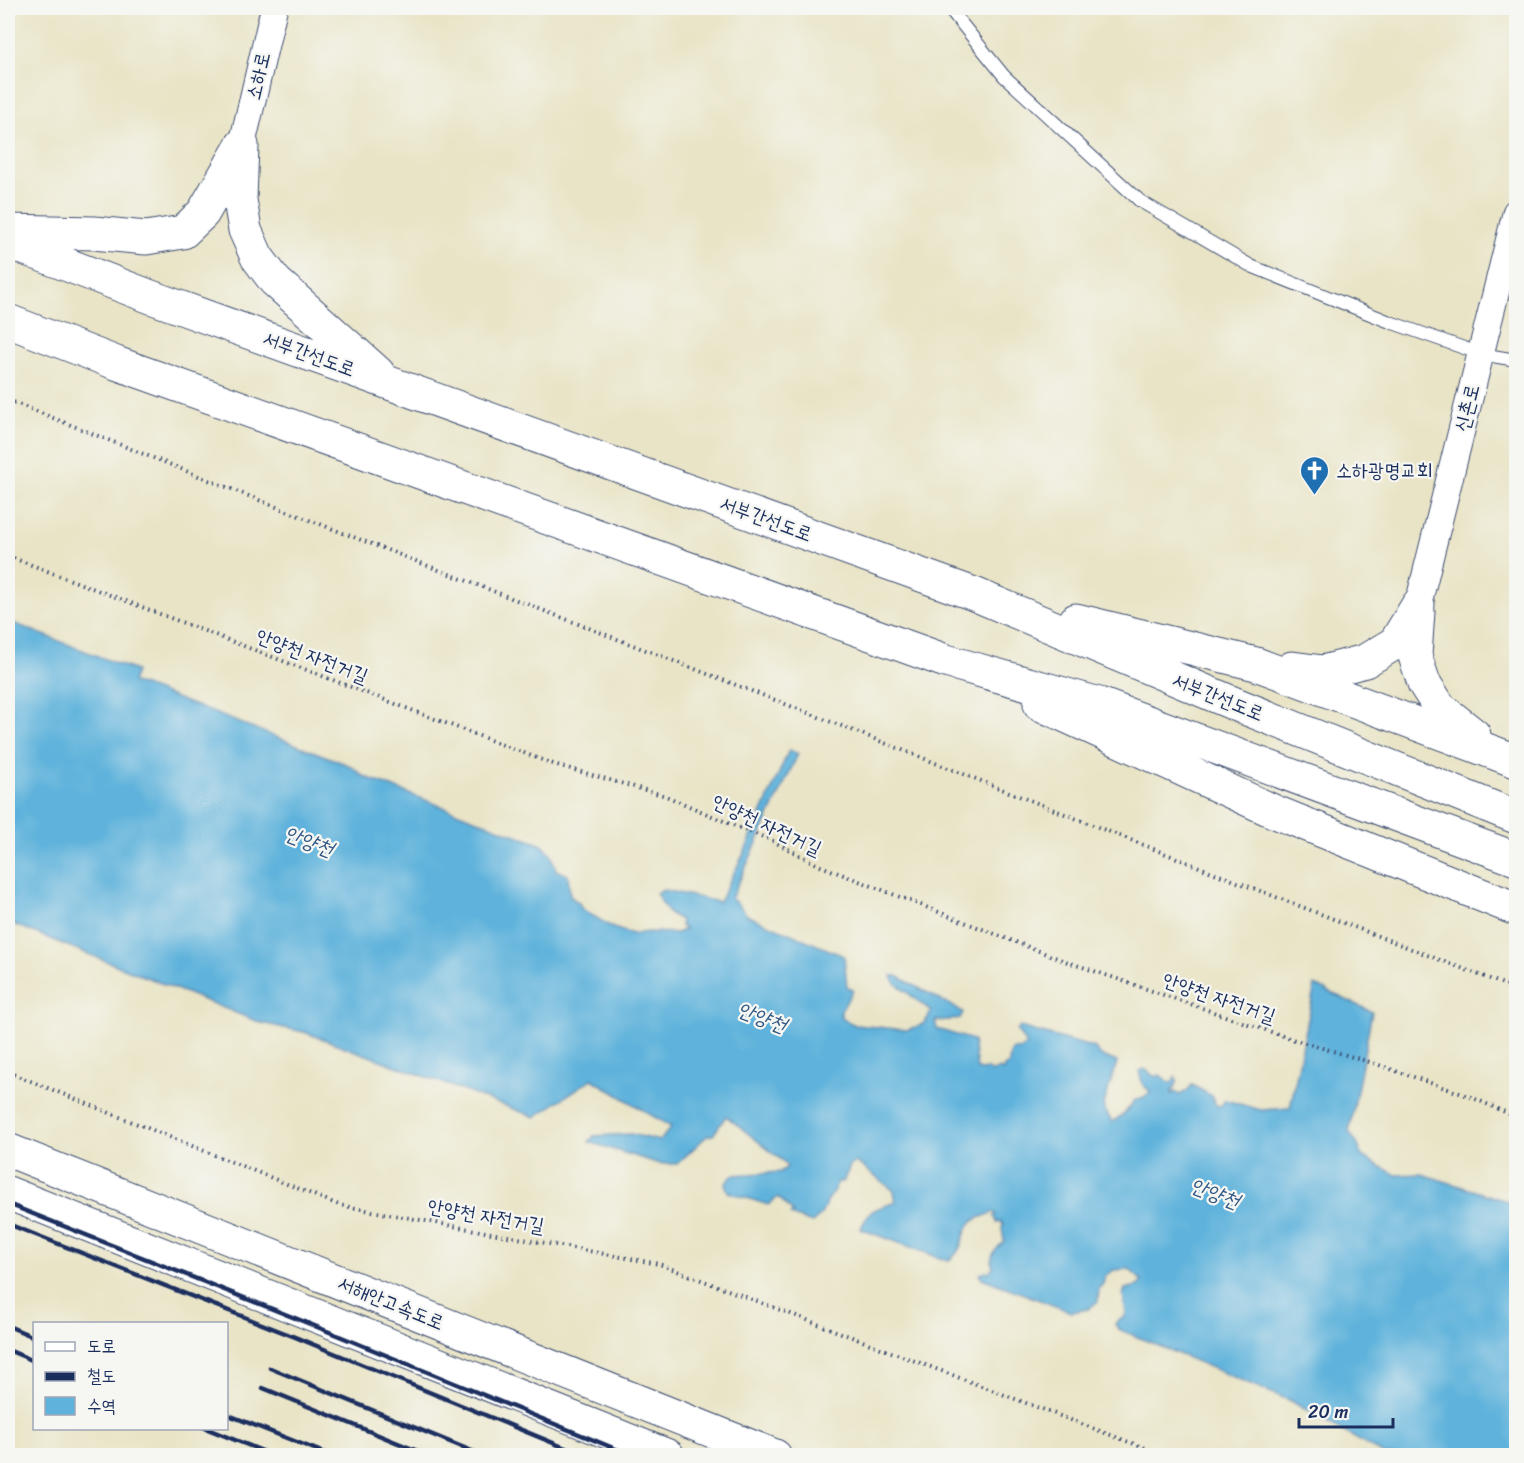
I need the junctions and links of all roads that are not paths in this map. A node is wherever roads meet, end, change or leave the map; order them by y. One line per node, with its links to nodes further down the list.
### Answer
1 (274, 8): 3 (street, 소하로)
2 (949, 8): 8 (lane)
3 (242, 145): 5 (highway); 10 (highway)
4 (1516, 212): 8 (street, 신촌로)
5 (8, 231)
6 (8, 242): 10 (highway, 서부간선도로)
7 (8, 321): 13 (highway)
8 (1481, 354): 9 (lane); 12 (street, 신촌로)
9 (1516, 360)
10 (390, 384): 11 (highway, 서부간선도로)
11 (974, 594): 14 (highway); 16 (highway, 서부간선도로)
12 (1418, 605): 14 (highway); 15 (highway)
13 (946, 661): 17 (highway); 18 (highway)
14 (1256, 664): 15 (highway)
15 (1506, 757)
16 (1516, 817)
17 (1516, 859)
18 (1516, 909)
19 (8, 1150): 22 (highway, 서해안고속도로)
20 (8, 1193): 21 (highway, 서해안고속도로)
21 (668, 1455)
22 (776, 1455)

